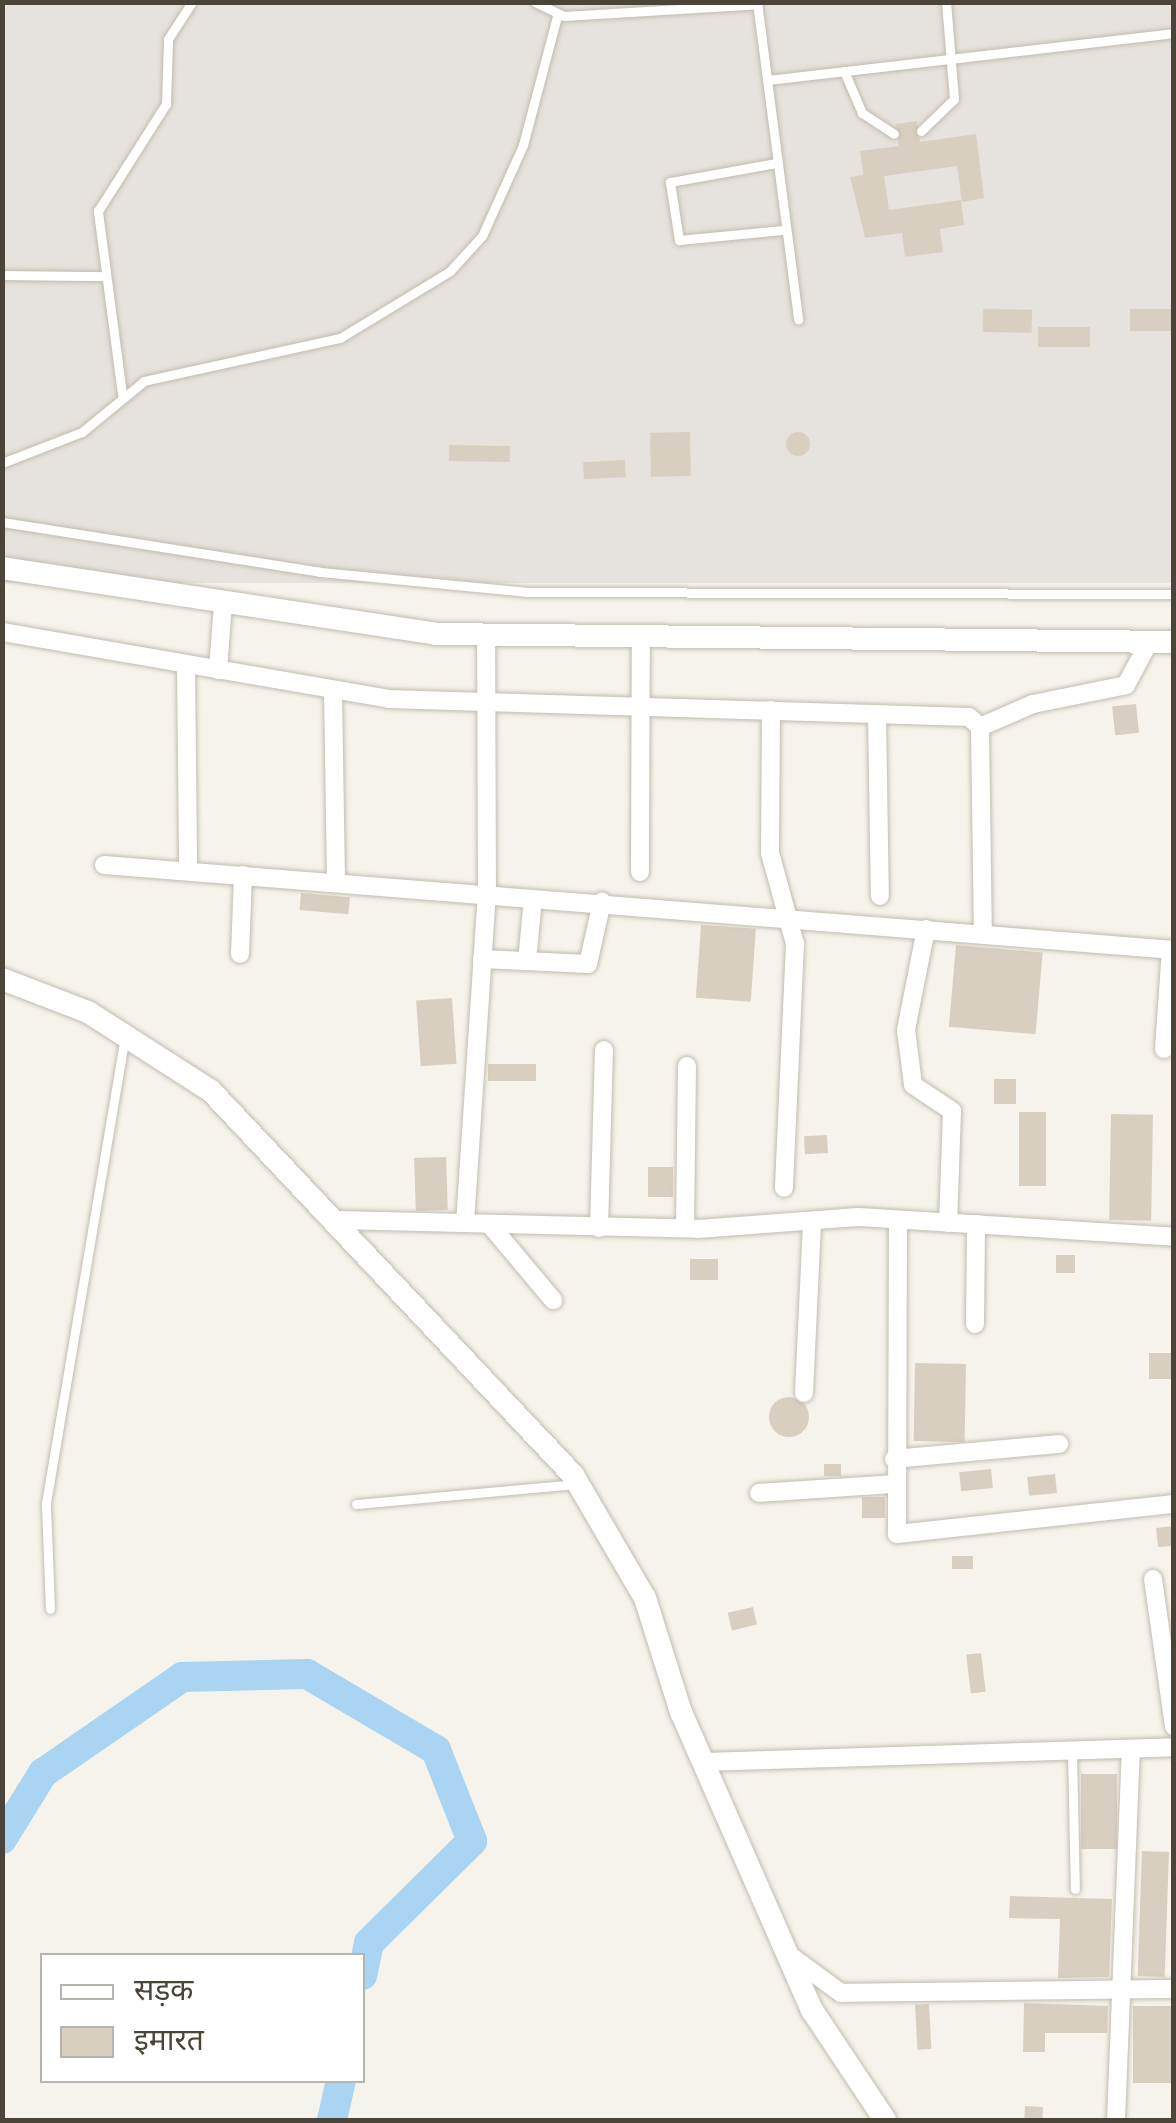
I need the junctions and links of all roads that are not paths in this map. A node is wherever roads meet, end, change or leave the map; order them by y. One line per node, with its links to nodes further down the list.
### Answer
1 (192, 2): 15 (lane)
2 (535, 2): 5 (lane)
3 (946, 2): 7 (lane)
4 (758, 3): 5 (lane); 9 (lane)
5 (557, 16): 17 (lane)
6 (1174, 33): 7 (lane)
7 (953, 58): 8 (lane); 10 (lane)
8 (844, 71): 9 (lane); 11 (lane)
9 (768, 80): 12 (lane)
10 (921, 132)
11 (894, 134)
12 (776, 163): 13 (lane); 13 (lane)
13 (783, 230): 16 (lane)
14 (2, 275): 15 (lane)
15 (106, 276): 17 (lane)
16 (798, 319)
17 (122, 394): 18 (lane)
18 (2, 463)
19 (2, 522): 21 (lane)
20 (2, 568): 22 (street)
21 (1174, 594)
22 (222, 604): 24 (street); 29 (street)
23 (2, 632): 28 (street)
24 (486, 635): 25 (street); 31 (street)
25 (641, 639): 26 (street); 32 (street)
26 (1149, 642): 27 (street); 35 (street)
27 (1174, 642)
28 (186, 664): 29 (street); 37 (street)
29 (218, 670): 30 (street)
30 (333, 690): 31 (street); 40 (street)
31 (486, 705): 32 (street); 41 (street)
32 (640, 707): 33 (street); 38 (street)
33 (771, 710): 34 (street); 45 (street)
34 (877, 714): 35 (street); 42 (street)
35 (980, 727): 47 (street)
36 (104, 865): 37 (street)
37 (188, 871): 39 (street)
38 (640, 872)
39 (244, 874): 40 (street); 49 (street)
40 (336, 881): 41 (street)
41 (487, 896): 43 (street); 50 (street)
42 (880, 896)
43 (533, 899): 44 (street); 51 (street)
44 (602, 902): 45 (street); 51 (street)
45 (786, 918): 46 (street); 57 (street)
46 (926, 930): 47 (street); 62 (street)
47 (983, 934): 48 (street)
48 (1172, 950): 54 (street)
49 (240, 954)
50 (482, 959): 51 (street); 61 (street)
51 (528, 961)
52 (2, 979): 53 (street)
53 (125, 1033): 58 (street); 79 (lane)
54 (1164, 1049)
55 (604, 1050): 65 (street)
56 (687, 1066): 66 (street)
57 (784, 1188)
58 (339, 1220): 61 (street); 73 (street)
59 (812, 1221): 60 (street); 66 (street); 70 (street)
60 (898, 1221): 62 (street); 72 (street)
61 (465, 1223): 64 (street)
62 (948, 1223): 63 (street)
63 (976, 1224): 67 (street); 69 (street)
64 (492, 1226): 65 (street); 68 (street)
65 (599, 1228): 66 (street)
66 (685, 1228)
67 (1174, 1237)
68 (554, 1300)
69 (975, 1324)
70 (804, 1393)
71 (1059, 1444): 72 (street)
72 (894, 1459): 74 (street)
73 (579, 1483): 76 (lane); 84 (street)
74 (895, 1484): 75 (street); 77 (street)
75 (759, 1493)
76 (356, 1504)
77 (1174, 1504)
78 (1153, 1579): 80 (street)
79 (50, 1610)
80 (1174, 1727)
81 (1174, 1747): 82 (street)
82 (1131, 1749): 83 (street); 88 (street)
83 (1072, 1751): 84 (street); 85 (lane)
84 (704, 1762): 86 (street)
85 (1074, 1889)
86 (782, 1947): 88 (street); 89 (street)
87 (1174, 1989): 88 (street)
88 (1122, 1990): 90 (street)
89 (885, 2120)
90 (1116, 2120)

